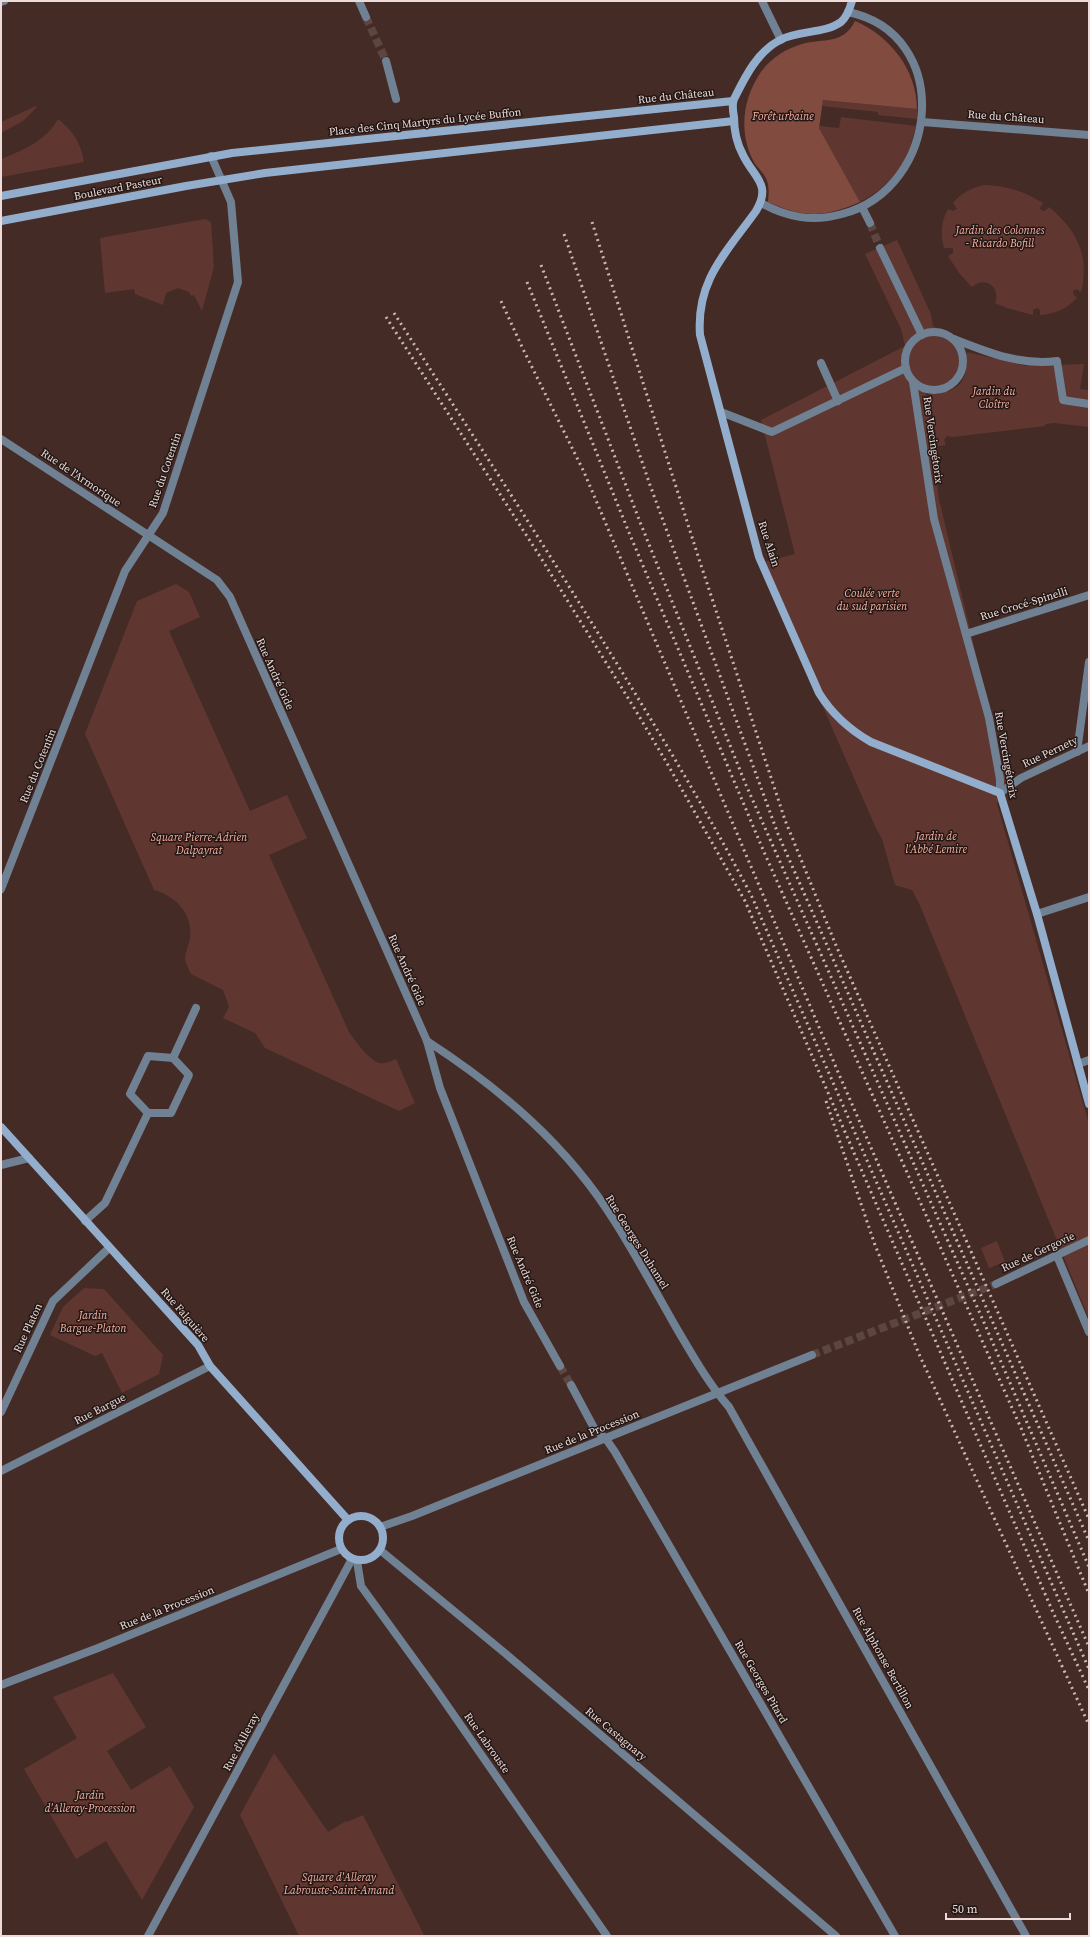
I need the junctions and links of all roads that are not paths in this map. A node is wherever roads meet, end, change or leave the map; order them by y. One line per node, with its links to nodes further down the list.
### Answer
1 (359, 1): 5 (street)
2 (762, 1): 6 (street)
3 (852, 1): 4 (main road)
4 (848, 12): 6 (main road); 12 (street)
5 (366, 16)
6 (781, 40): 9 (main road)
7 (386, 61): 8 (street)
8 (396, 99)
9 (733, 101): 10 (main road, Rue du Château); 11 (main road)
10 (621, 113): 14 (main road, Place des Cinq Martyrs du Lycée Buffon)
11 (734, 121): 16 (main road, Boulevard Pasteur); 18 (main road)
12 (922, 122): 13 (street, Rue du Château); 19 (street)
13 (1089, 135)
14 (232, 152): 15 (main road, Boulevard Pasteur)
15 (211, 156): 16 (street, Rue du Cotentin); 17 (main road, Boulevard Pasteur)
16 (221, 179): 20 (main road, Boulevard Pasteur); 32 (street, Rue du Cotentin)
17 (1, 196)
18 (761, 203): 19 (street); 30 (main road, Rue Alain)
19 (862, 207): 21 (street)
20 (1, 221)
21 (870, 223)
22 (880, 248): 23 (street)
23 (922, 335): 24 (street); 26 (street)
24 (952, 338): 27 (street); 29 (street)
25 (821, 363): 28 (street)
26 (906, 368): 27 (street); 28 (street)
27 (913, 382): 35 (street, Rue Vercingétorix)
28 (838, 401): 30 (street)
29 (1089, 404)
30 (720, 412): 39 (main road, Rue Alain)
31 (1, 439): 32 (street, Rue de l'Armorique)
32 (148, 536): 33 (street, Rue de l'Armorique); 40 (street, Rue du Cotentin)
33 (222, 586): 44 (street, Rue André Gide)
34 (1089, 596): 35 (street, Rue Crocé-Spinelli)
35 (966, 634): 39 (street, Rue Vercingétorix)
36 (1089, 662): 38 (street)
37 (1089, 746): 38 (street, Rue Pernety)
38 (1077, 752): 39 (street, Rue Pernety)
39 (1000, 793): 42 (main road, Rue Vercingétorix)
40 (1, 889)
41 (1089, 897): 42 (street)
42 (1037, 914): 47 (main road, Rue Vercingétorix)
43 (196, 1008): 45 (street)
44 (427, 1041): 61 (street, Rue André Gide); 63 (street, Rue Georges Duhamel)
45 (173, 1058): 49 (street); 49 (street)
46 (1089, 1060): 47 (street)
47 (1078, 1064): 48 (main road, Rue Vercingétorix)
48 (1089, 1104)
49 (148, 1113): 53 (street)
50 (1, 1127): 51 (main road, Rue Falguière)
51 (29, 1158): 52 (street); 53 (main road, Rue Falguière)
52 (1, 1165)
53 (85, 1221): 55 (main road, Rue Falguière)
54 (1089, 1240): 56 (street, Rue de Gergovie)
55 (109, 1248): 60 (main road, Rue Falguière); 64 (street, Rue Platon)
56 (1057, 1256): 57 (street, Rue de Gergovie); 58 (street)
57 (996, 1284)
58 (1089, 1332)
59 (812, 1355): 63 (street, Rue de la Procession)
60 (210, 1366): 66 (street, Rue Bargue); 67 (main road, Rue Falguière)
61 (560, 1366)
62 (571, 1385): 65 (street)
63 (717, 1393): 65 (street, Rue de la Procession); 77 (street, Rue Alphonse Bertillon)
64 (1, 1412)
65 (606, 1439): 68 (street, Rue de la Procession); 76 (street, Rue Georges Pitard)
66 (1, 1471)
67 (348, 1520): 68 (main road); 69 (main road)
68 (380, 1527): 70 (main road)
69 (341, 1549): 71 (main road); 72 (street, Rue de la Procession)
70 (380, 1550): 71 (main road); 75 (street, Rue Castagnary)
71 (355, 1560): 73 (street, Rue d'Alleray); 74 (street, Rue Labrouste)
72 (1, 1685)
73 (148, 1936)
74 (607, 1936)
75 (836, 1936)
76 (895, 1936)
77 (1026, 1936)

